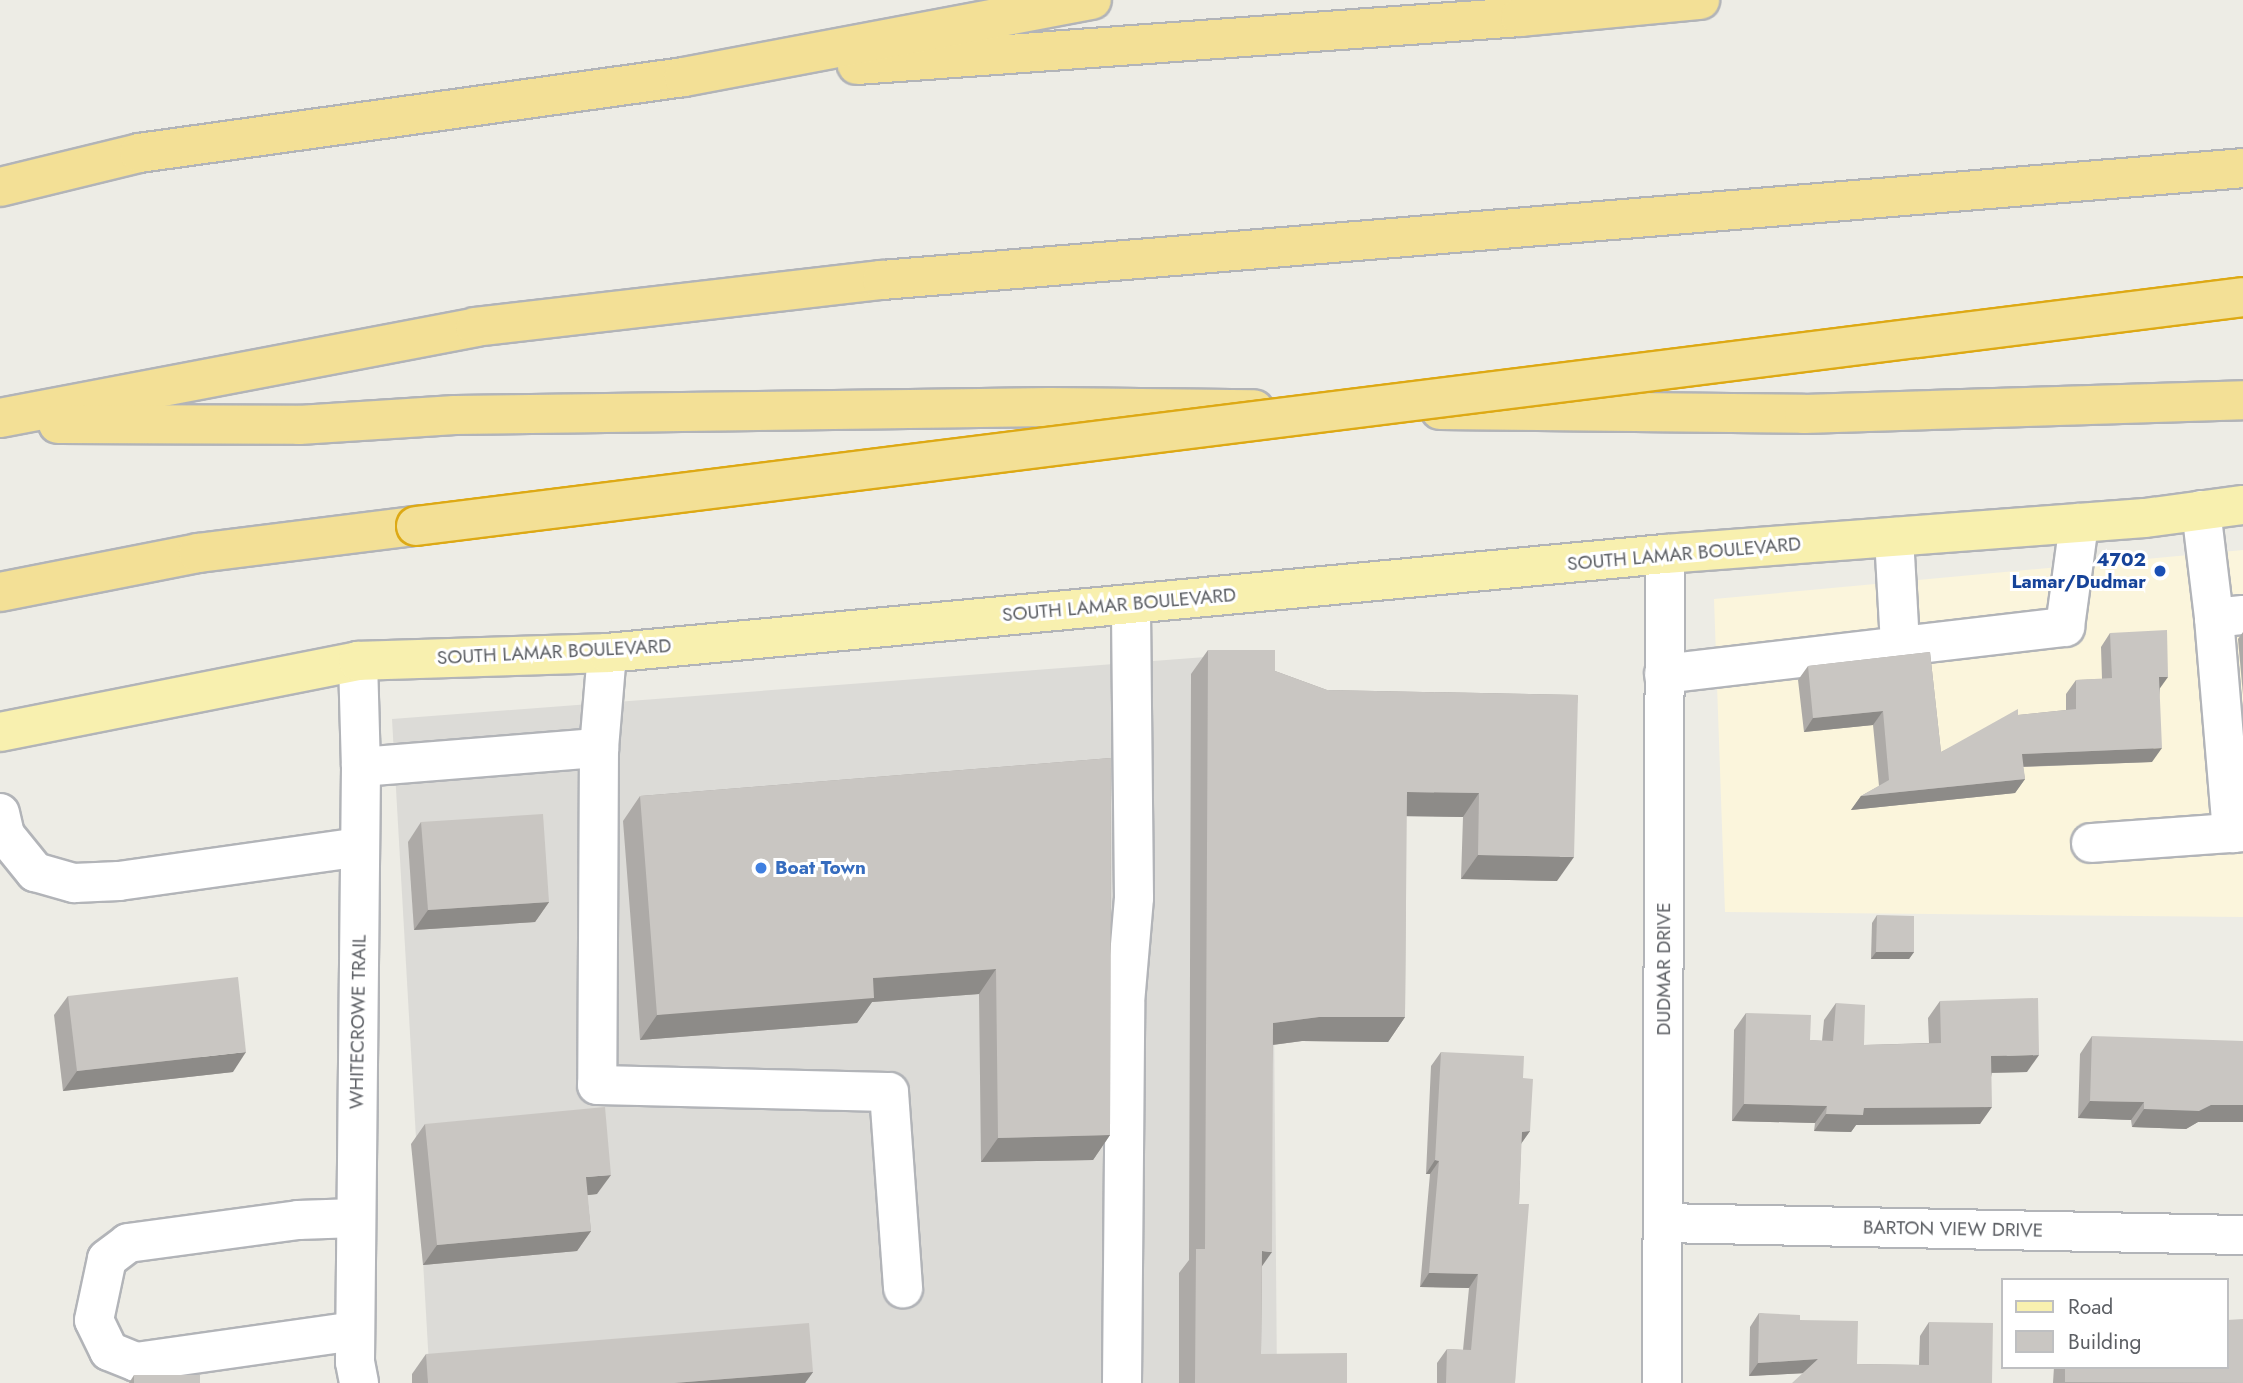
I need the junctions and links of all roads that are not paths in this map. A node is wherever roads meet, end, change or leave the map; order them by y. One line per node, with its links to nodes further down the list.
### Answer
1 (1092, 0): 3 (highway)
2 (1700, 0): 3 (highway)
3 (684, 78): 5 (highway)
4 (2243, 168): 8 (highway)
5 (0, 187)
6 (2243, 297): 15 (highway, bridge)
7 (2243, 400): 9 (highway)
8 (0, 418)
9 (0, 424)
10 (2243, 505): 11 (main road, SOUTH LAMAR BOULEVARD)
11 (2201, 510): 12 (main road, SOUTH LAMAR BOULEVARD); 17 (street)
12 (2079, 523): 13 (main road, SOUTH LAMAR BOULEVARD); 18 (street)
13 (1894, 537): 14 (main road, SOUTH LAMAR BOULEVARD); 18 (street)
14 (1665, 554): 16 (main road, SOUTH LAMAR BOULEVARD); 21 (street, DUDMAR DRIVE)
15 (0, 592)
16 (1131, 604): 19 (main road, SOUTH LAMAR BOULEVARD); 35 (street)
17 (2228, 616): 26 (street)
18 (1900, 646): 21 (street)
19 (607, 653): 20 (main road, SOUTH LAMAR BOULEVARD); 23 (street)
20 (358, 661): 22 (main road, SOUTH LAMAR BOULEVARD); 24 (street, WHITECROWE TRAIL)
21 (1664, 674): 30 (street, DUDMAR DRIVE)
22 (0, 732)
23 (599, 748): 24 (street); 32 (street)
24 (361, 767): 28 (street, WHITECROWE TRAIL)
25 (0, 813): 28 (street)
26 (2237, 832): 27 (street)
27 (2091, 844)
28 (360, 847): 29 (street, WHITECROWE TRAIL)
29 (356, 1218): 33 (street, WHITECROWE TRAIL); 33 (street)
30 (1663, 1223): 31 (street, BARTON VIEW DRIVE); 36 (street, DUDMAR DRIVE)
31 (2243, 1235)
32 (903, 1289)
33 (355, 1331): 34 (street, WHITECROWE TRAIL)
34 (359, 1383)
35 (1122, 1383)
36 (1662, 1383)

